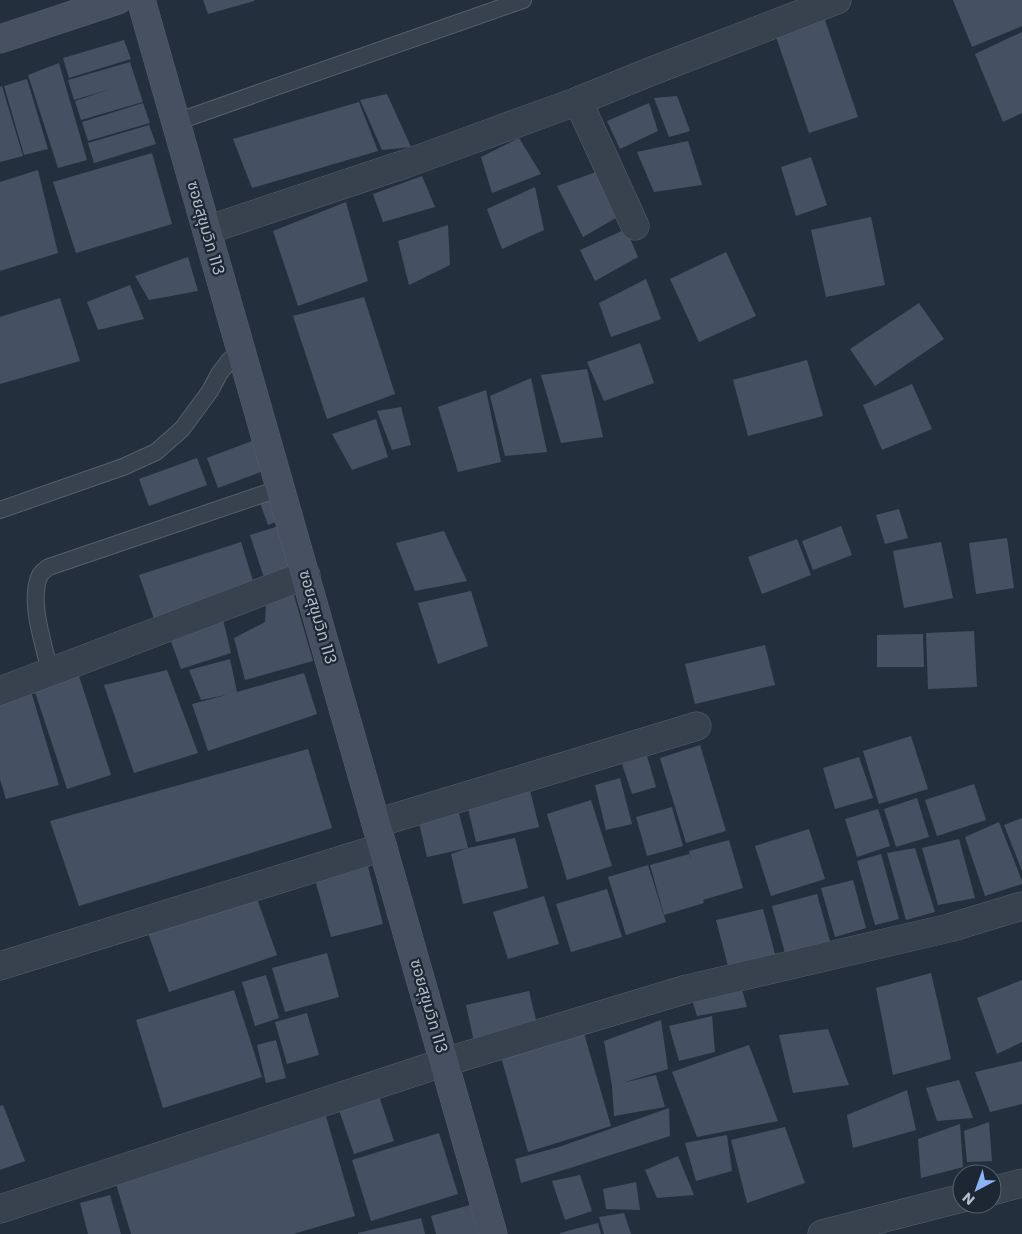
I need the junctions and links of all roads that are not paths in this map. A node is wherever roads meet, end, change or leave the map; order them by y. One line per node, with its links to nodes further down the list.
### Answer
1 (118, 0): 5 (main road)
2 (141, 0): 7 (main road, ซอยสุขุมวิท 113)
3 (523, 0): 7 (lane)
4 (837, 0): 6 (street)
5 (0, 39)
6 (578, 101): 8 (street); 9 (street)
7 (176, 122): 9 (main road, ซอยสุขุมวิท 113)
8 (634, 226)
9 (207, 230): 10 (main road, ซอยสุขุมวิท 113)
10 (242, 350): 11 (main road, ซอยสุขุมวิท 113); 12 (lane)
11 (281, 488): 13 (main road, ซอยสุขุมวิท 113); 14 (lane)
12 (0, 510)
13 (306, 575): 14 (street); 17 (main road, ซอยสุขุมวิท 113)
14 (50, 672): 15 (street)
15 (0, 691)
16 (697, 726): 17 (street)
17 (380, 835): 19 (street); 20 (main road, ซอยสุขุมวิท 113)
18 (1022, 906): 20 (street)
19 (0, 966)
20 (444, 1062): 24 (street); 25 (main road, ซอยสุขุมวิท 113)
21 (1022, 1183): 22 (street)
22 (1002, 1188)
23 (952, 1201): 26 (street)
24 (0, 1209)
25 (493, 1234)
26 (822, 1234)

